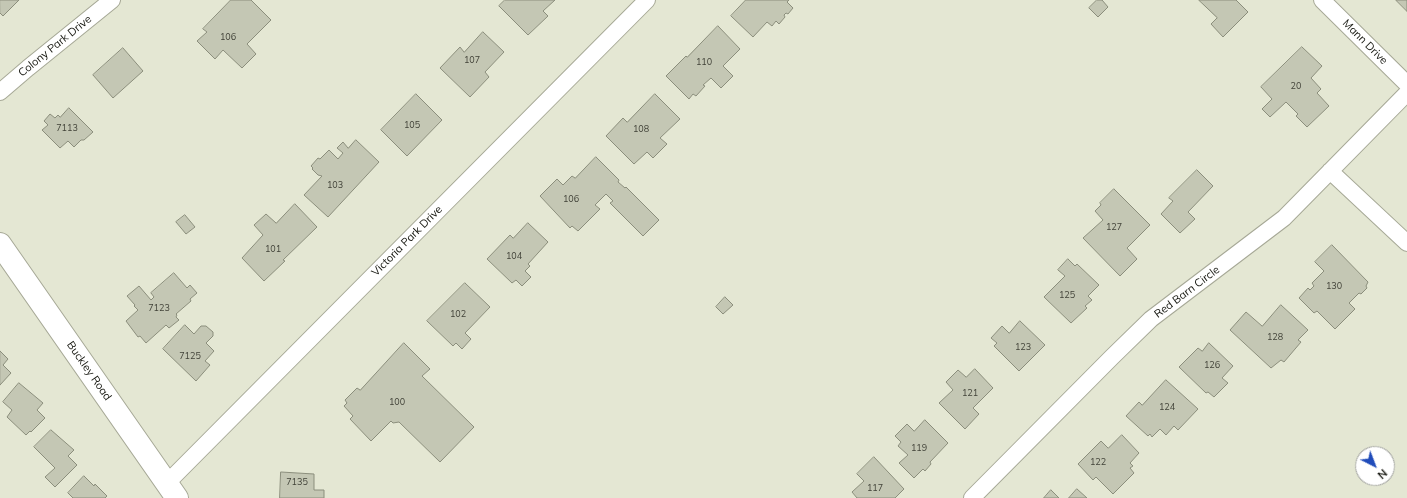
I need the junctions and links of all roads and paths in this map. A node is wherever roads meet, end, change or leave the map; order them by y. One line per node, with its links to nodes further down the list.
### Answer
1 (112, 0): 5 (street, Colony Park Drive)
2 (647, 0): 10 (street, Victoria Park Drive)
3 (1322, 0): 4 (street, Mann Drive)
4 (1407, 84)
5 (0, 92)
6 (1407, 93): 7 (street, Red Barn Circle)
7 (1330, 170): 8 (street); 11 (street, Red Barn Circle)
8 (1407, 243)
9 (0, 244): 10 (street, Buckley Road)
10 (172, 490)
11 (972, 498)

